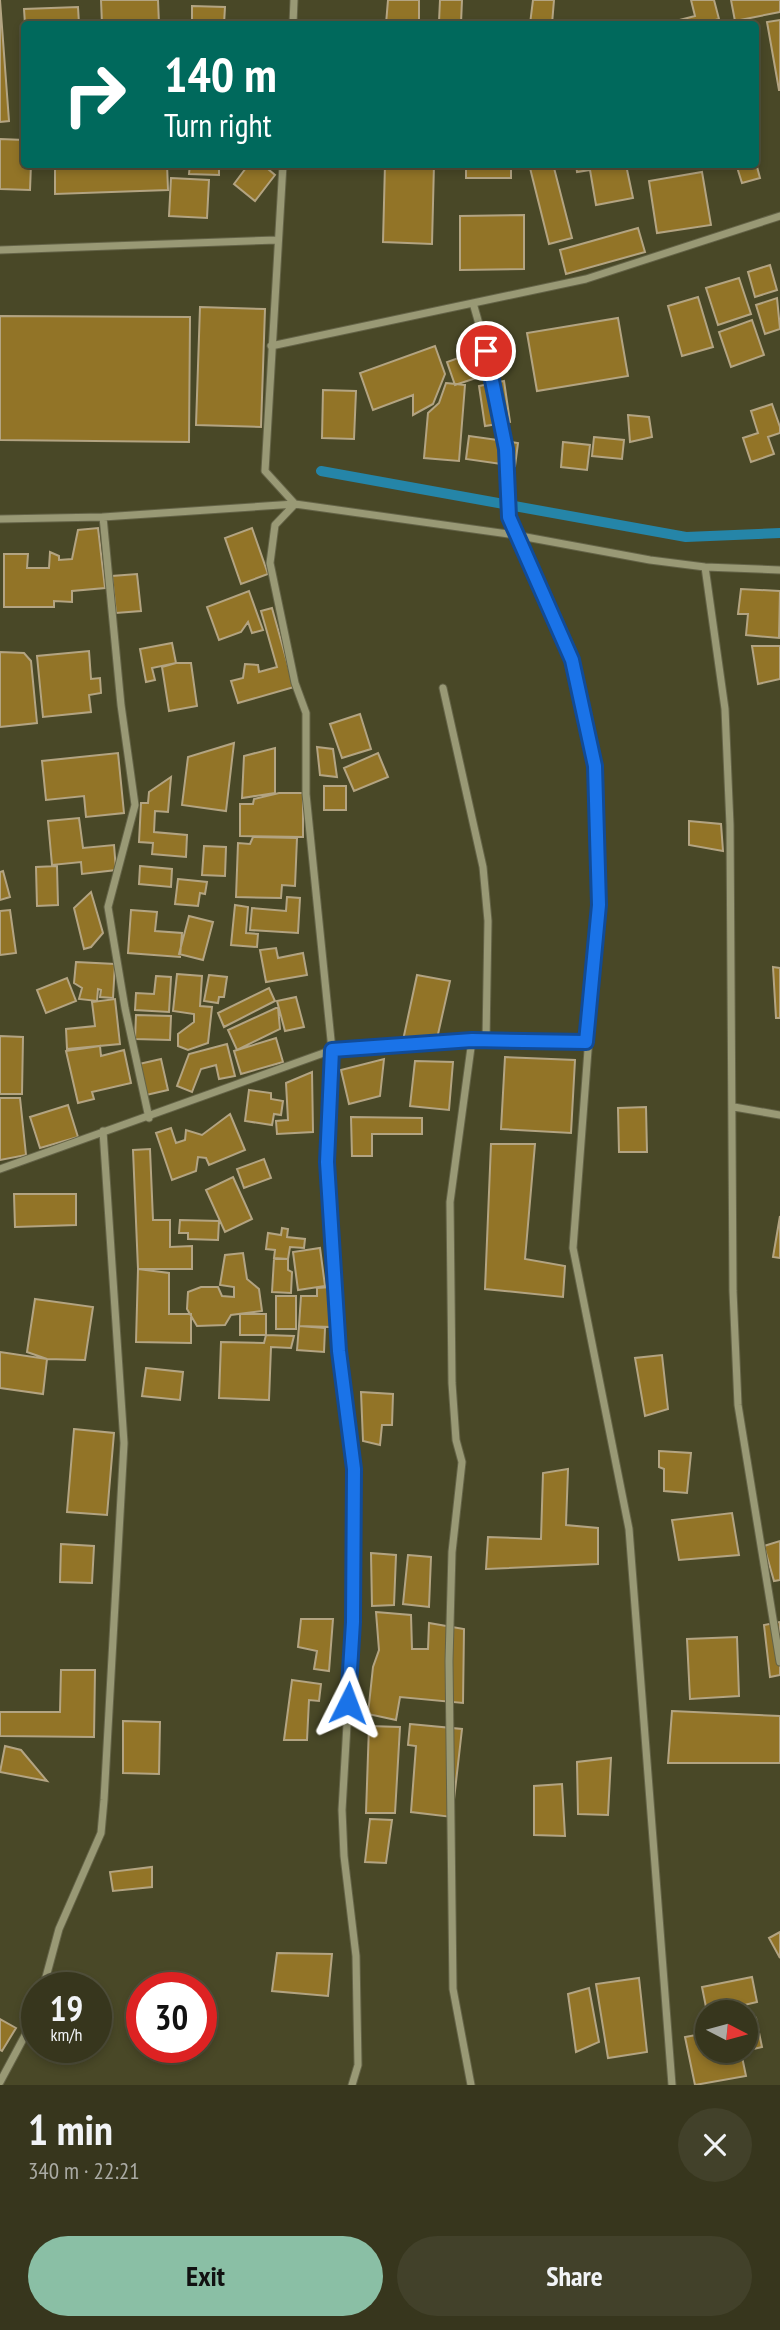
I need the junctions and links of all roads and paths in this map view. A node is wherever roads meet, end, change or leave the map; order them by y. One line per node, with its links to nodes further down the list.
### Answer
1 (294, 0): 2 (street)
2 (293, 21)
3 (283, 168): 5 (street)
4 (780, 216): 7 (street)
5 (277, 240): 6 (street); 8 (street)
6 (0, 250)
7 (472, 303): 8 (street); 12 (street)
8 (271, 346): 9 (street)
9 (295, 504): 10 (street); 12 (street); 19 (street)
10 (103, 517): 11 (street); 22 (street)
11 (0, 519)
12 (515, 535): 13 (street); 18 (street)
13 (705, 567): 14 (street); 20 (street)
14 (780, 570)
15 (443, 688): 17 (street)
16 (472, 1040): 17 (street); 19 (street); 30 (street)
17 (486, 1040): 18 (street)
18 (586, 1042): 31 (street)
19 (332, 1050): 22 (street); 29 (street)
20 (734, 1107): 21 (street); 25 (street)
21 (780, 1115)
22 (149, 1118): 23 (street)
23 (103, 1131): 24 (street); 26 (street)
24 (0, 1169)
25 (780, 1662)
26 (47, 1972)
27 (21, 2043): 28 (street)
28 (0, 2082)
29 (352, 2085)
30 (471, 2085)
31 (672, 2085)

